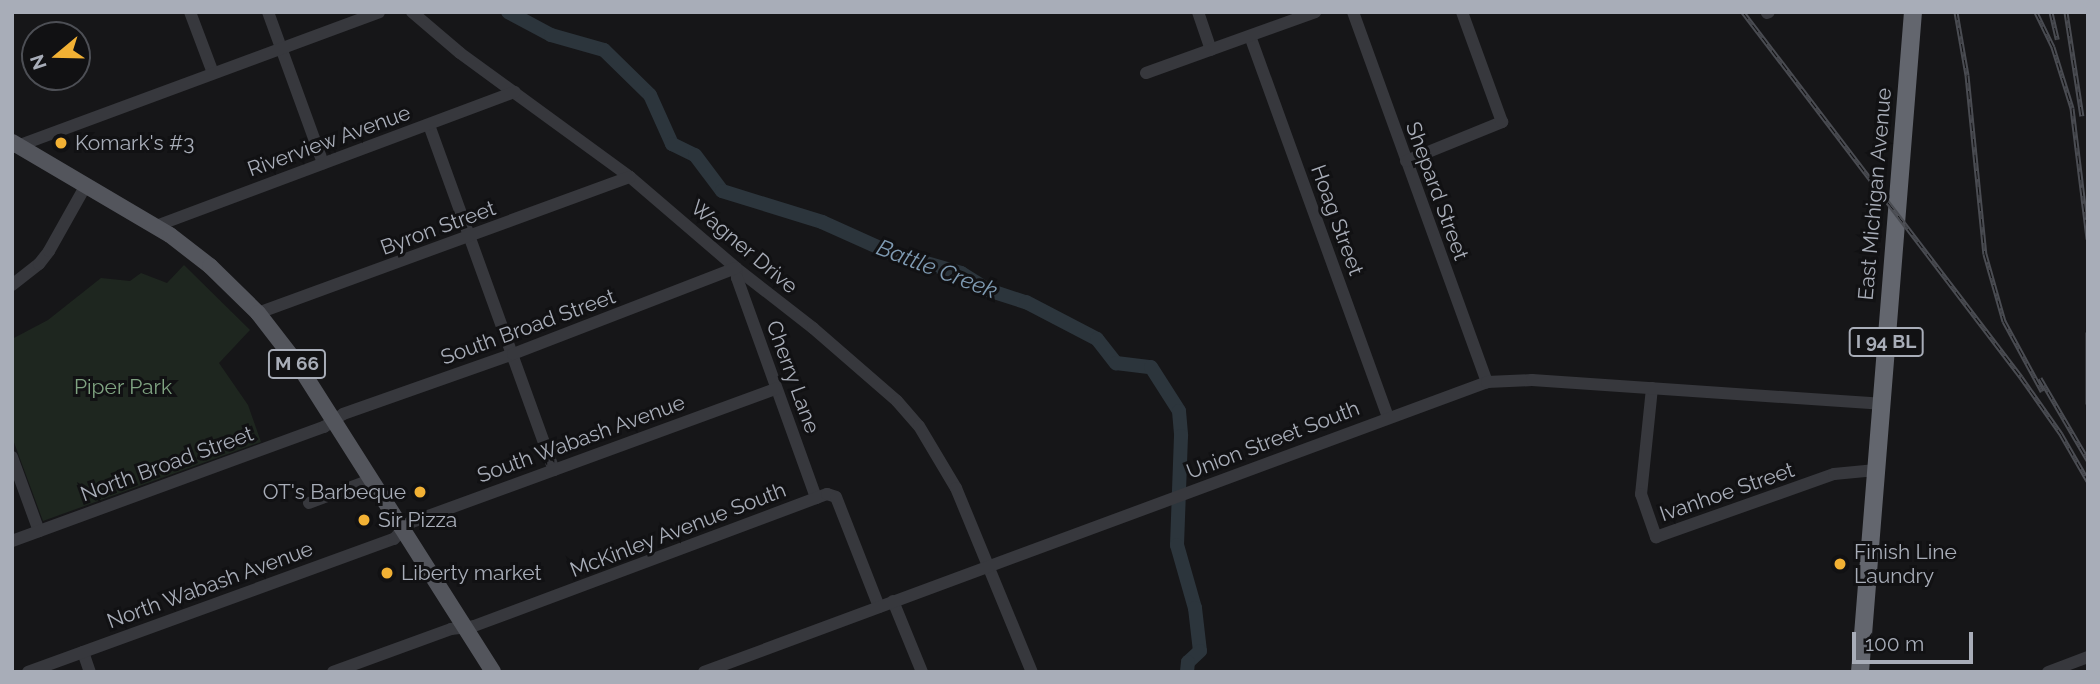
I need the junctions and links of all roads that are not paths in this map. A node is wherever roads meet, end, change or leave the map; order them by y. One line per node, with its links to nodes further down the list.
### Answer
1 (190, 12): 13 (street)
2 (268, 12): 11 (street)
3 (379, 12): 11 (street)
4 (412, 12): 15 (street, Wagner Drive)
5 (1198, 12): 12 (street)
6 (1315, 12): 10 (street)
7 (1353, 12): 18 (street, Shepard Street)
8 (1462, 12): 18 (street)
9 (1913, 12): 31 (highway, East Michigan Avenue / I 94 BL)
10 (1250, 36): 12 (street); 32 (street, Hoag Street)
11 (281, 49): 13 (street); 19 (street)
12 (1211, 50): 14 (street)
13 (213, 73): 17 (street)
14 (1146, 74)
15 (515, 92): 16 (street, Riverview Avenue); 20 (street, Wagner Drive)
16 (429, 125): 19 (street, Riverview Avenue); 23 (street)
17 (15, 146): 21 (main road, M 66)
18 (1406, 161): 28 (street, Shepard Street)
19 (323, 163): 22 (street, Riverview Avenue)
20 (630, 177): 23 (street, Byron Street); 24 (street, Wagner Drive)
21 (86, 185): 22 (main road, M 66); 25 (street)
22 (156, 226): 26 (main road, M 66)
23 (470, 237): 26 (street, Byron Street); 27 (street)
24 (736, 268): 27 (street, South Broad Street); 30 (street, Cherry Lane); 43 (street, Wagner Drive)
25 (12, 285)
26 (258, 313): 33 (main road, M 66)
27 (513, 354): 33 (street, South Broad Street); 35 (street)
28 (1488, 382): 29 (street, Union Street South); 32 (street, Union Street South)
29 (1651, 388): 31 (street, Union Street South); 36 (street, Ivanhoe Street)
30 (776, 389): 35 (street, South Wabash Avenue); 38 (street, Cherry Lane)
31 (1881, 404): 36 (highway, East Michigan Avenue / I 94 BL)
32 (1388, 417): 43 (street, Union Street South)
33 (333, 421): 37 (main road, M 66); 41 (street, North Broad Street)
34 (12, 457): 41 (street)
35 (554, 470): 40 (street, South Wabash Avenue)
36 (1876, 470): 56 (highway, East Michigan Avenue / I 94 BL)
37 (370, 480): 39 (street); 40 (main road, M 66)
38 (822, 496): 45 (street, Cherry Lane); 46 (street, McKinley Avenue South)
39 (309, 503)
40 (402, 530): 46 (main road, M 66); 47 (street, North Wabash Avenue)
41 (39, 531): 42 (street, North Broad Street)
42 (12, 541)
43 (988, 565): 44 (street, Union Street South); 55 (street, Wagner Drive)
44 (893, 601): 45 (street, Union Street South); 54 (street)
45 (879, 607): 53 (street, Union Street South)
46 (463, 627): 51 (street, McKinley Avenue South); 52 (main road, M 66)
47 (83, 652): 49 (street, North Wabash Avenue); 50 (street)
48 (2088, 657): 57 (street)
49 (28, 672)
50 (90, 672)
51 (333, 672)
52 (493, 672)
53 (704, 672)
54 (922, 672)
55 (1032, 672)
56 (1860, 672)
57 (2048, 672)

